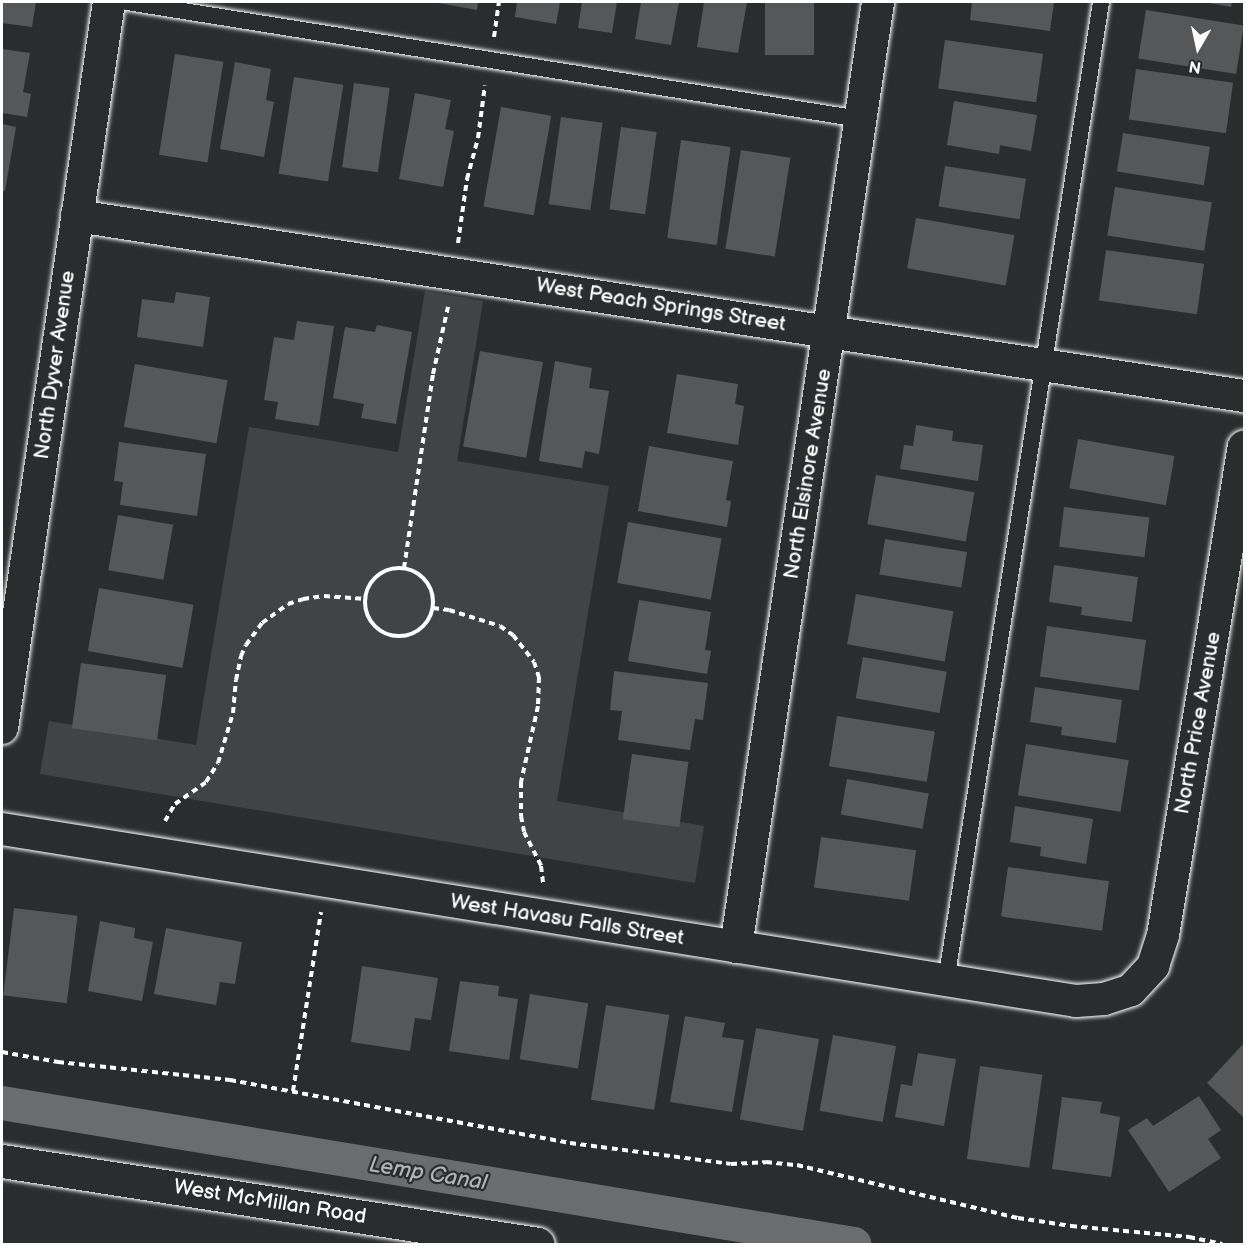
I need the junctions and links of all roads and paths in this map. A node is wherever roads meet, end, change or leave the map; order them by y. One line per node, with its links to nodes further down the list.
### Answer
1 (109, 2): 8 (street, North Dyver Avenue)
2 (127, 2): 6 (lane)
3 (499, 2): 6 (path)
4 (878, 2): 7 (street, North Elsinore Avenue)
5 (1101, 2): 11 (lane)
6 (490, 60): 7 (lane); 9 (path)
7 (860, 119): 10 (street, North Elsinore Avenue)
8 (77, 216): 9 (street, West Peach Springs Street); 17 (street, North Dyver Avenue)
9 (454, 274): 10 (street, West Peach Springs Street); 14 (path)
10 (830, 331): 11 (street, West Peach Springs Street); 22 (street, North Elsinore Avenue)
11 (1045, 364): 12 (street, West Peach Springs Street); 23 (lane)
12 (1245, 396)
13 (1245, 447): 24 (street, North Price Avenue)
14 (404, 568): 15 (path); 16 (path)
15 (366, 599): 16 (path); 19 (path)
16 (433, 608): 21 (path)
17 (2, 728)
18 (2, 829): 19 (street, West Havasu Falls Street)
19 (145, 852): 20 (street, West Havasu Falls Street)
20 (326, 881): 21 (street, West Havasu Falls Street); 26 (path)
21 (548, 916): 22 (street, West Havasu Falls Street)
22 (736, 947): 23 (street, West Havasu Falls Street)
23 (946, 981): 24 (street, West Havasu Falls Street)
24 (1131, 990)
25 (2, 1052): 26 (path)
26 (293, 1091): 30 (path)
27 (2, 1161): 28 (main road, West McMillan Road)
28 (456, 1238): 29 (main road, West McMillan Road)
29 (538, 1245)
30 (1222, 1245)

